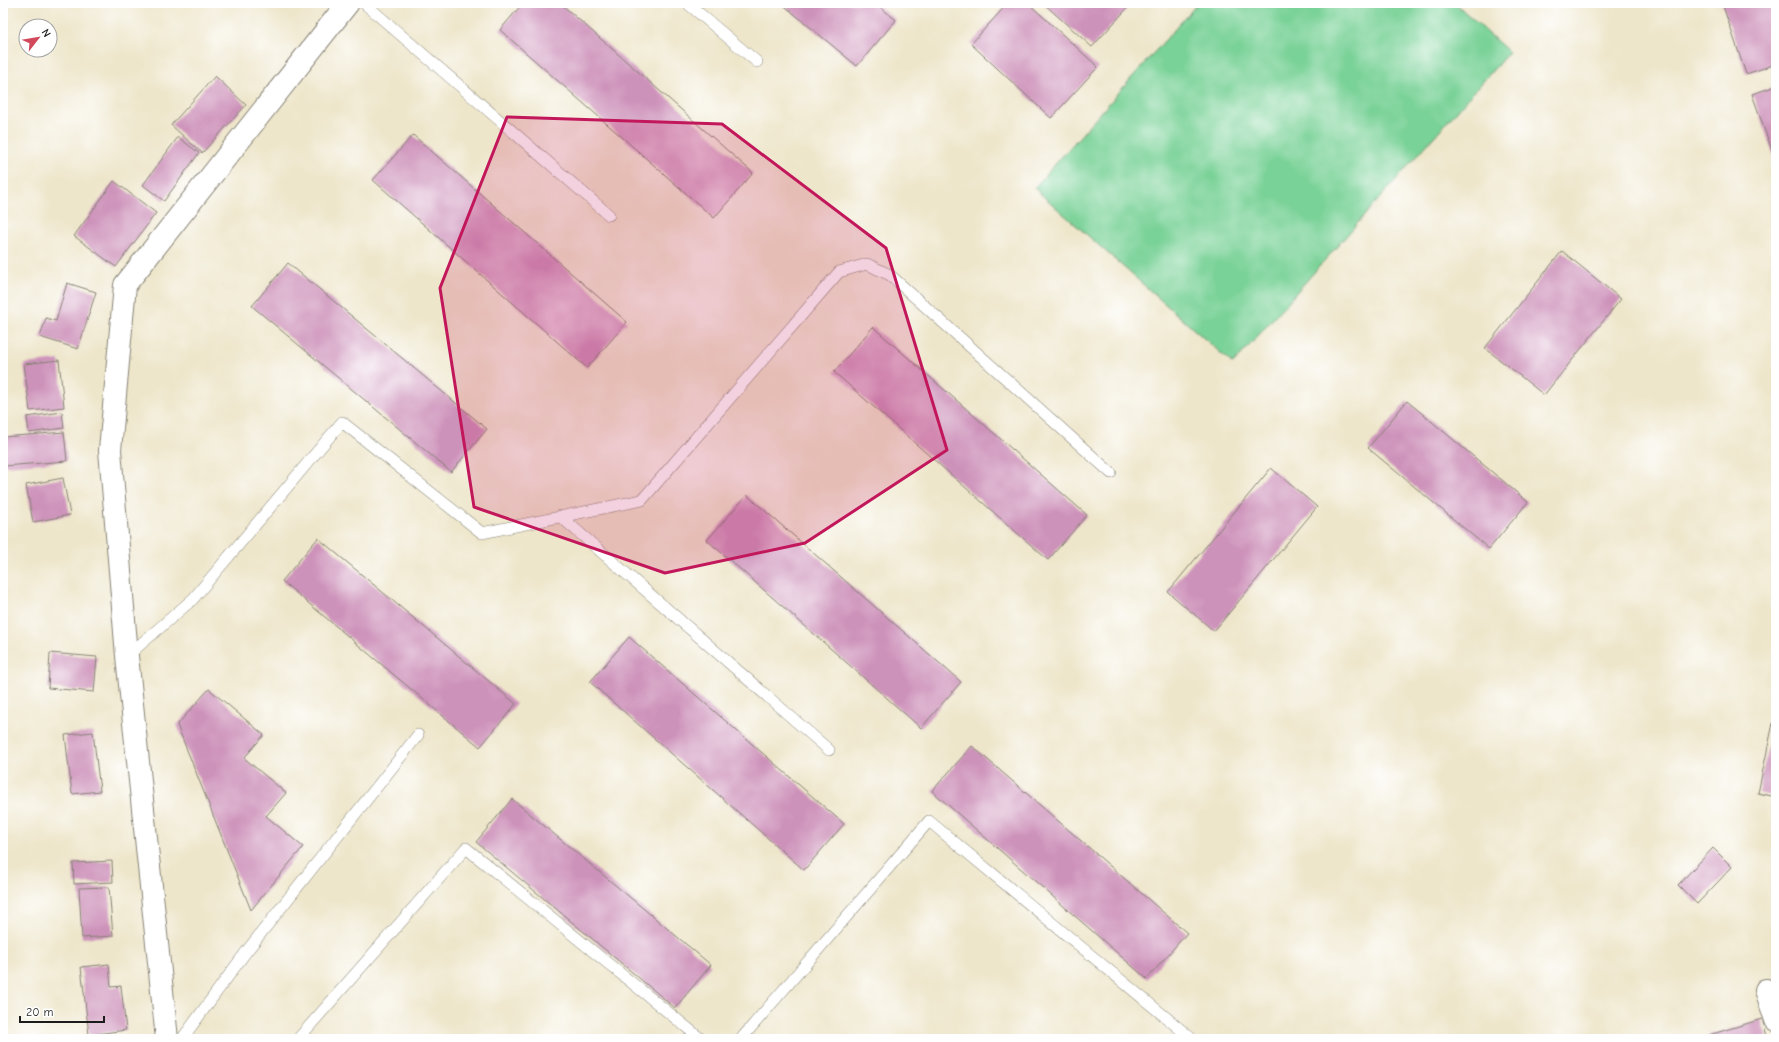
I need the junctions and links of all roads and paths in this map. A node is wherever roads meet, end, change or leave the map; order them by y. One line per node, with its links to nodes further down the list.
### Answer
1 (348, 3): 8 (street)
2 (364, 3): 5 (lane)
3 (687, 3): 4 (lane)
4 (757, 62)
5 (610, 215)
6 (1111, 473): 7 (lane)
7 (560, 516): 8 (lane); 10 (lane)
8 (127, 656): 13 (street)
9 (418, 735): 14 (lane)
10 (829, 750)
11 (1766, 990): 12 (street)
12 (1776, 1020)
13 (167, 1039)
14 (182, 1039)
15 (298, 1039): 16 (lane)
16 (701, 1039)
17 (741, 1039): 18 (lane)
18 (1192, 1039)

